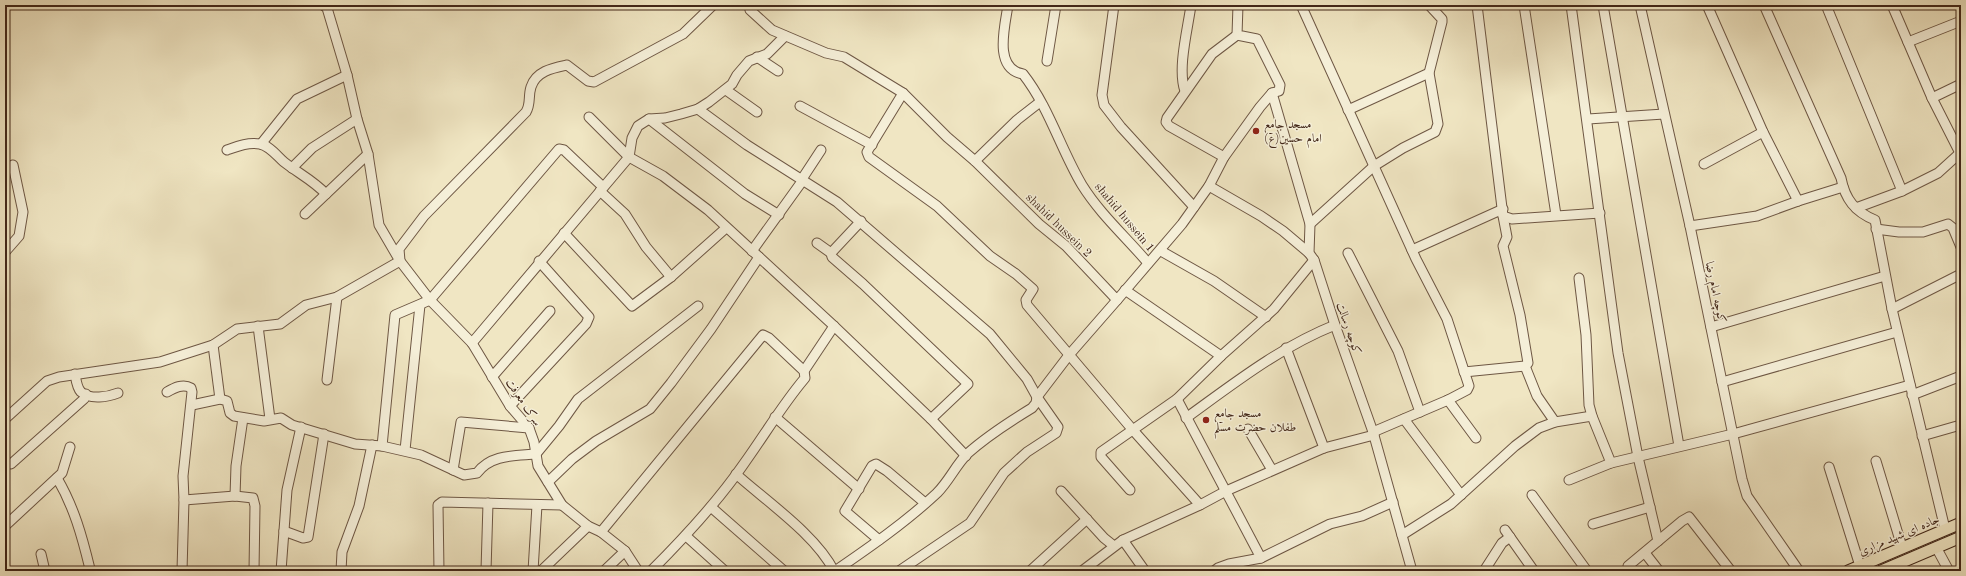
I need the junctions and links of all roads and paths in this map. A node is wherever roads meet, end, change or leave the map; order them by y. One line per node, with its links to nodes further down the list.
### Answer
1 (323, 5): 28 (street, سرک معرفت)
2 (713, 5): 89 (street)
3 (749, 5): 22 (street, shahid hussein 2)
4 (1008, 5): 35 (street, shahid hussein 1)
5 (1056, 5): 25 (street)
6 (1114, 5): 67 (street)
7 (1191, 5): 31 (street)
8 (1238, 5): 21 (street)
9 (1301, 5): 38 (street)
10 (1429, 5): 27 (street)
11 (1477, 5): 69 (street)
12 (1524, 5): 73 (street)
13 (1571, 5): 45 (street)
14 (1603, 5): 42 (street)
15 (1640, 5): 40 (street, کوچه امام رضا)
16 (1706, 5): 46 (street)
17 (1764, 5): 62 (street)
18 (1826, 5): 64 (street)
19 (1892, 5): 23 (street)
20 (1961, 21): 23 (street)
21 (1237, 35): 31 (street); 33 (street)
22 (785, 36): 24 (street); 32 (street, shahid hussein 2)
23 (1908, 42): 34 (street)
24 (757, 58): 26 (street); 30 (street)
25 (1047, 61)
26 (778, 72)
27 (1429, 73): 38 (street); 58 (street)
28 (347, 75): 43 (street, سرک معرفت); 47 (street)
29 (1961, 84): 34 (street)
30 (726, 90): 37 (street); 39 (street)
31 (1185, 91): 54 (street)
32 (903, 93): 48 (street); 55 (street, shahid hussein 2)
33 (1272, 93): 54 (street, shahid hussein 1); 75 (street, کوچه رسالت)
34 (1932, 98): 52 (street)
35 (1040, 102): 55 (street); 91 (street, shahid hussein 1)
36 (800, 106): 48 (street)
37 (698, 109): 44 (street); 60 (street)
38 (1348, 110): 58 (street)
39 (757, 112)
40 (1664, 114): 42 (street); 76 (street, کوچه امام رضا)
41 (589, 117): 53 (street)
42 (1621, 118): 45 (street); 155 (street)
43 (357, 119): 51 (street, سرک معرفت); 59 (street)
44 (649, 119): 53 (street); 72 (street)
45 (1588, 119): 70 (street)
46 (1763, 132): 56 (street); 66 (street)
47 (261, 144): 49 (street); 59 (street)
48 (872, 145): 113 (street)
49 (227, 150)
50 (821, 150): 60 (street)
51 (368, 154): 65 (street); 89 (street, سرک معرفت)
52 (1961, 154): 64 (street)
53 (629, 157): 63 (street); 77 (street)
54 (1224, 157): 61 (street, shahid hussein 1)
55 (975, 161): 99 (street, shahid hussein 2)
56 (1704, 164)
57 (14, 165): 84 (street)
58 (1374, 166): 75 (street); 82 (street)
59 (292, 168): 65 (street)
60 (803, 180): 72 (street); 74 (street)
61 (1209, 186): 67 (street, shahid hussein 1); 88 (street)
62 (1843, 188): 66 (street); 68 (street)
63 (601, 189): 79 (street); 94 (street); 98 (street)
64 (1902, 191): 68 (street)
65 (326, 194): 71 (street)
66 (1798, 201): 76 (street)
67 (1194, 207): 83 (street, shahid hussein 1)
68 (1856, 208): 78 (street)
69 (1503, 213): 73 (street); 82 (street); 115 (street)
70 (1600, 213): 73 (street); 161 (street)
71 (305, 214)
72 (779, 215): 87 (street)
73 (1556, 215)
74 (861, 221): 85 (street); 128 (street)
75 (1310, 224): 88 (street, کوچه رسالت)
76 (1690, 226): 108 (street, کوچه امام رضا)
77 (726, 228): 87 (street); 94 (street)
78 (1876, 229): 81 (street); 93 (street)
79 (564, 233): 90 (street); 94 (street)
80 (817, 242): 85 (street)
81 (1961, 247)
82 (1412, 250): 117 (street)
83 (1161, 251): 91 (street, shahid hussein 1); 104 (street)
84 (5, 252)
85 (831, 253): 141 (street)
86 (1348, 253): 134 (street)
87 (756, 254): 107 (street); 171 (street)
88 (1311, 257): 104 (street); 105 (street, کوچه رسالت)
89 (400, 261): 97 (street); 98 (street, سرک معرفت)
90 (539, 261): 110 (street); 133 (street)
91 (1148, 263): 96 (street)
92 (1961, 274): 102 (street)
93 (1885, 276): 102 (street); 108 (street)
94 (671, 277)
95 (1579, 278): 135 (street)
96 (1125, 290): 99 (street); 114 (street)
97 (337, 297): 106 (street); 121 (street)
98 (430, 300): 100 (street); 110 (street, سرک معرفت)
99 (1117, 300): 113 (street)
100 (420, 305): 154 (street); 158 (street)
101 (698, 306): 159 (street)
102 (1892, 308): 109 (street)
103 (550, 312): 120 (street)
104 (1266, 317): 114 (street)
105 (1335, 325): 112 (street); 149 (street, کوچه رسالت)
106 (258, 326): 111 (street); 140 (street)
107 (834, 326): 116 (street); 141 (street)
108 (1711, 328): 122 (street, کوچه امام رضا)
109 (1897, 332): 122 (street); 123 (street)
110 (472, 343): 120 (street, سرک معرفت)
111 (213, 345): 118 (street); 129 (street)
112 (1286, 348): 138 (street); 157 (street)
113 (1069, 355): 128 (street); 147 (street)
114 (1221, 356): 130 (street)
115 (1525, 366): 117 (street); 143 (street)
116 (804, 371): 136 (street); 195 (street)
117 (1464, 372): 131 (street)
118 (75, 374): 126 (street); 139 (street)
119 (1961, 376): 127 (street)
120 (492, 377): 133 (street, سرک معرفت)
121 (327, 380)
122 (1722, 382): 151 (street, کوچه امام رضا)
123 (1910, 385): 127 (street); 151 (street)
124 (167, 392): 132 (street)
125 (118, 393): 126 (street)
126 (86, 394): 164 (street)
127 (1912, 395): 152 (street)
128 (1037, 397): 160 (street); 227 (street)
129 (220, 399): 132 (street); 137 (street)
130 (1177, 399): 138 (street); 147 (street)
131 (1448, 400): 134 (street); 153 (street)
132 (192, 405): 179 (street)
133 (510, 406): 146 (street, سرک معرفت)
134 (1420, 412): 142 (street)
135 (1592, 416): 143 (street); 163 (street)
136 (775, 417): 168 (street); 172 (street)
137 (243, 418): 140 (street); 178 (street)
138 (1186, 418): 174 (street)
139 (5, 419)
140 (270, 419): 145 (street)
141 (931, 419): 160 (street)
142 (1404, 419): 149 (street); 176 (street)
143 (1555, 422): 176 (street)
144 (1957, 426): 152 (street)
145 (301, 427): 150 (street); 194 (street)
146 (530, 428): 159 (street, سرک معرفت); 166 (street)
147 (1132, 429): 173 (street); 185 (street)
148 (1248, 429): 167 (street)
149 (1374, 433): 157 (street); 180 (street, کوچه رسالت)
150 (324, 434): 154 (street); 194 (street)
151 (1733, 434): 155 (street); 238 (street, کوچه امام رضا)
152 (1922, 436): 193 (street)
153 (1476, 438)
154 (377, 446): 158 (street); 216 (street)
155 (1679, 446): 161 (street)
156 (70, 447): 169 (street)
157 (1324, 448): 167 (street)
158 (405, 450): 166 (street)
159 (536, 454): 166 (street); 171 (street, سرک معرفت)
160 (966, 456): 182 (street)
161 (1638, 457): 163 (street); 187 (street)
162 (1876, 461): 204 (street)
163 (1611, 463): 170 (street)
164 (11, 464)
165 (1829, 467): 210 (street)
166 (453, 470)
167 (1272, 470): 174 (street)
168 (736, 474): 186 (street); 226 (street)
169 (57, 478): 191 (street); 211 (street)
170 (1569, 480)
171 (548, 482): 184 (street, سرک معرفت)
172 (859, 489): 182 (street); 199 (street)
173 (1130, 490)
174 (1226, 491): 185 (street); 208 (street)
175 (1061, 492): 188 (street)
176 (1461, 495): 196 (street)
177 (1532, 495): 235 (street)
178 (235, 496): 179 (street); 214 (street)
179 (184, 500): 213 (street)
180 (1393, 502): 196 (street, کوچه رسالت); 208 (street)
181 (488, 503): 183 (street); 217 (street); 218 (street)
182 (925, 503): 199 (street)
183 (537, 505): 184 (street); 219 (street)
184 (562, 505): 192 (street, سرک معرفت)
185 (1200, 505): 200 (street)
186 (711, 506): 197 (street); 225 (street)
187 (1650, 507): 190 (street); 201 (street)
188 (1088, 519): 202 (street); 228 (street)
189 (1961, 523): 193 (main road, جاده ای شهید مزاری)
190 (1593, 524)
191 (5, 526)
192 (588, 526): 195 (street, سرک معرفت); 220 (street)
193 (1945, 529): 204 (main road, جاده ای شهید مزاری)
194 (284, 531): 215 (street)
195 (601, 532): 205 (street, سرک معرفت)
196 (1402, 535): 232 (street, کوچه رسالت)
197 (686, 536): 223 (street); 224 (street)
198 (1961, 537): 203 (main road)
199 (879, 540): 226 (street)
200 (1123, 540): 202 (street); 230 (street)
201 (1658, 541): 206 (street); 237 (street)
202 (1114, 546): 229 (street)
203 (1936, 547): 240 (main road); 241 (street)
204 (1902, 548): 210 (main road, جاده ای شهید مزاری)
205 (625, 551): 221 (street); 222 (street, سرک معرفت)
206 (1645, 553): 209 (street); 236 (street)
207 (41, 554): 212 (street)
208 (1260, 558): 231 (street)
209 (1628, 566)
210 (1860, 566): 239 (main road, جاده ای شهید مزاری)
211 (90, 569)
212 (45, 571)
213 (182, 571)
214 (254, 571)
215 (281, 571)
216 (341, 571)
217 (439, 571)
218 (486, 571)
219 (533, 571)
220 (541, 571)
221 (604, 571)
222 (638, 571)
223 (651, 571)
224 (725, 571)
225 (784, 571)
226 (834, 571)
227 (899, 571)
228 (1030, 571)
229 (1082, 571)
230 (1145, 571)
231 (1214, 571)
232 (1412, 571)
233 (1484, 571): 234 (street)
234 (1534, 571)
235 (1588, 571)
236 (1659, 571)
237 (1731, 571)
238 (1799, 571)
239 (1848, 571)
240 (1881, 571)
241 (1949, 571)

